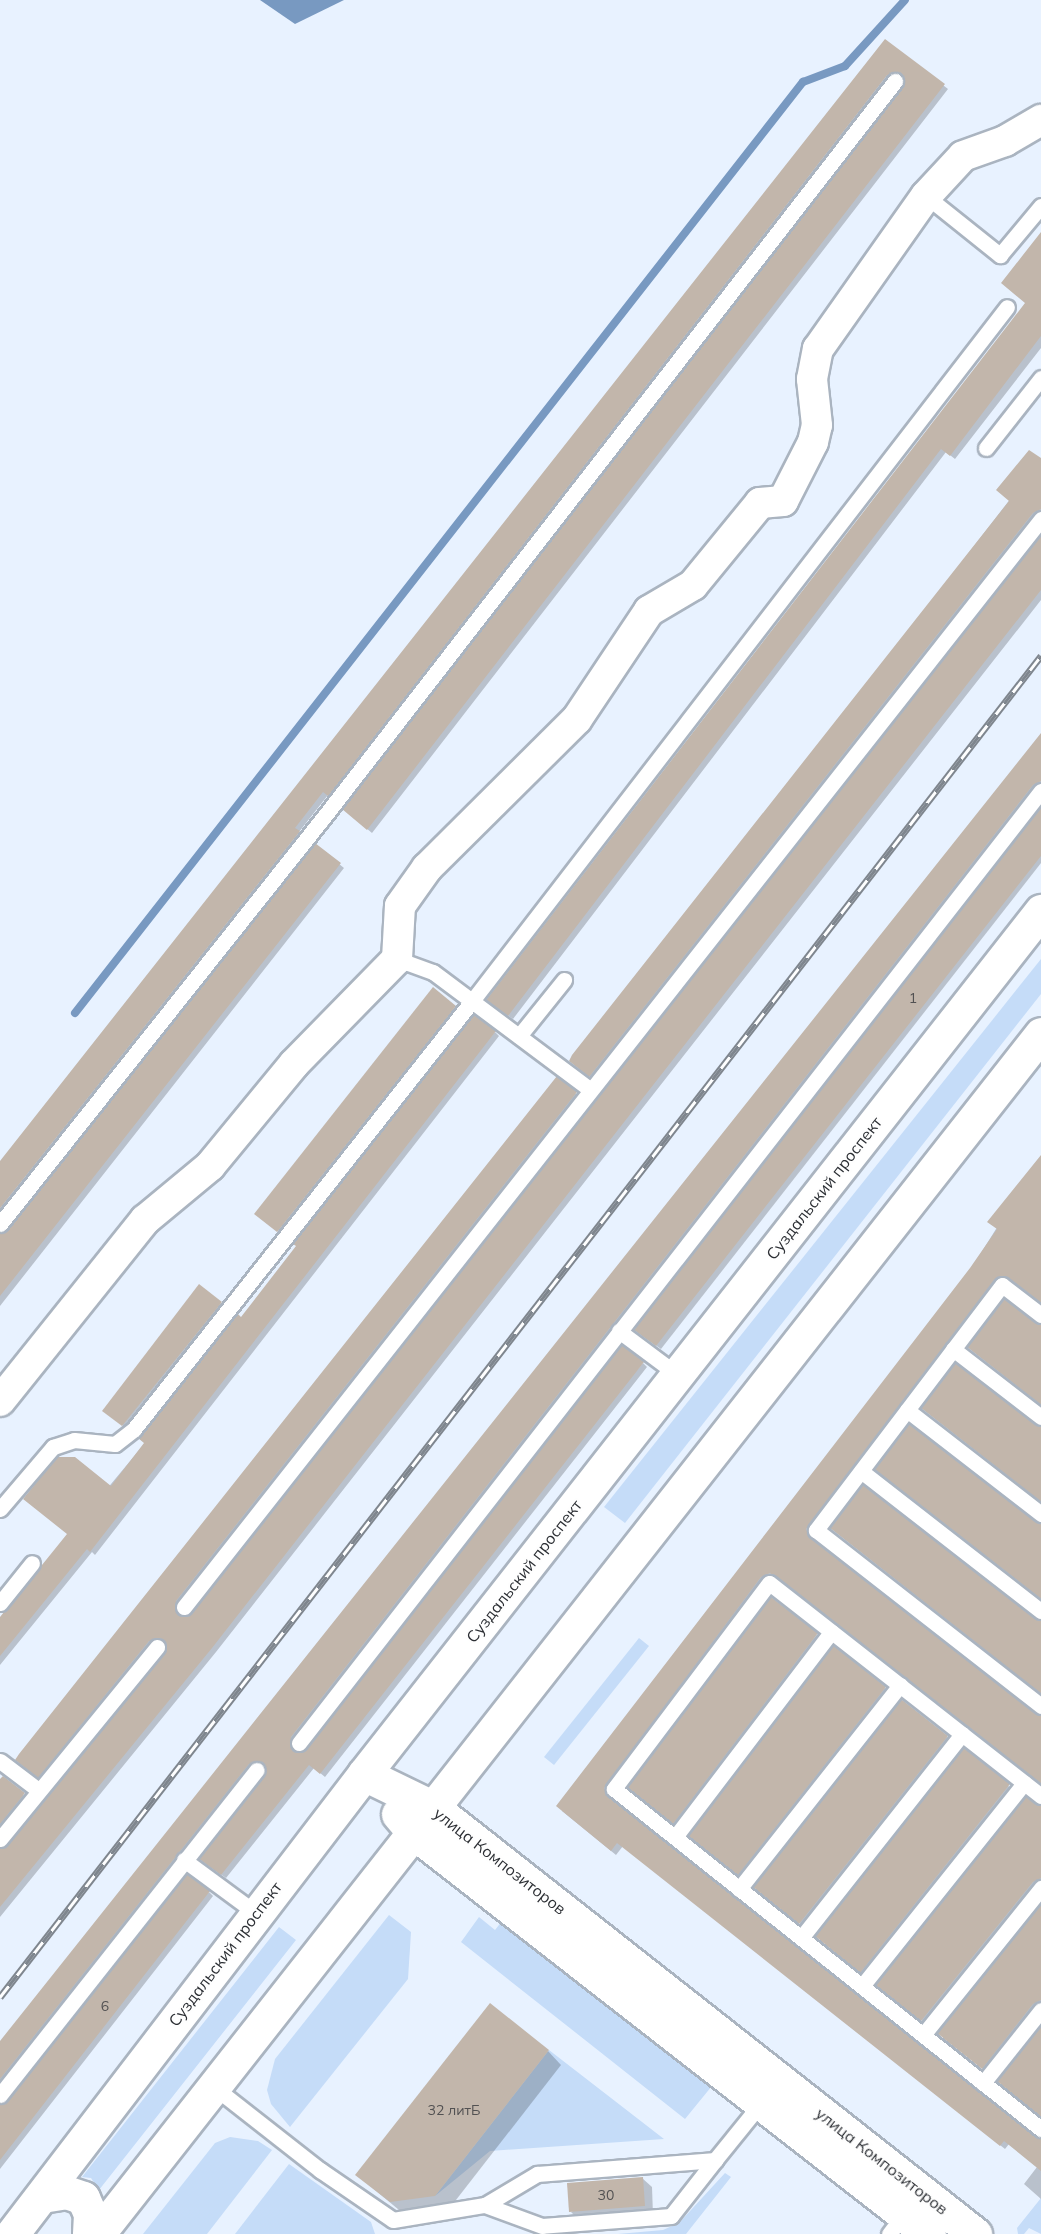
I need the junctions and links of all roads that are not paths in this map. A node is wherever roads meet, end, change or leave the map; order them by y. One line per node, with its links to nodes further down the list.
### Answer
1 (896, 81): 17 (lane)
2 (1041, 120): 3 (street)
3 (926, 196): 4 (lane); 11 (street)
4 (1041, 206)
5 (1007, 307): 13 (lane)
6 (1041, 378): 7 (lane)
7 (986, 448)
8 (1041, 519): 16 (lane)
9 (1041, 791): 19 (lane)
10 (1041, 911): 21 (main road, Суздальский проспект)
11 (397, 958): 13 (lane); 22 (street)
12 (564, 980): 14 (lane)
13 (472, 1001): 14 (lane); 26 (lane)
14 (519, 1036): 16 (lane)
15 (1037, 1047): 44 (main road)
16 (591, 1090): 30 (lane)
17 (0, 1224)
18 (1041, 1315): 20 (lane)
19 (619, 1331): 21 (lane); 37 (lane)
20 (953, 1349): 23 (lane); 24 (lane)
21 (678, 1375): 40 (main road, Суздальский проспект)
22 (0, 1401)
23 (907, 1410): 25 (lane); 27 (lane)
24 (1041, 1417)
25 (861, 1471): 31 (lane); 35 (lane)
26 (0, 1509)
27 (1041, 1514)
28 (32, 1563): 29 (lane)
29 (0, 1603)
30 (184, 1607)
31 (1041, 1611)
32 (831, 1632): 34 (lane); 45 (lane); 45 (lane)
33 (157, 1647): 42 (lane)
34 (900, 1685): 36 (lane); 49 (lane)
35 (1041, 1706)
36 (962, 1734): 41 (lane); 51 (lane)
37 (299, 1743)
38 (0, 1761): 42 (lane)
39 (257, 1770): 47 (lane)
40 (364, 1774): 44 (main road, улица Композиторов); 50 (main road, Суздальский проспект)
41 (1024, 1783): 43 (lane); 52 (lane)
42 (38, 1790): 46 (lane)
43 (1041, 1796)
44 (422, 1820): 56 (main road); 57 (main road, улица Композиторов)
45 (675, 1837): 49 (lane)
46 (0, 1839)
47 (184, 1860): 50 (lane); 58 (lane)
48 (1041, 1888): 54 (lane)
49 (740, 1889): 51 (lane)
50 (256, 1913): 61 (main road, Суздальский проспект)
51 (801, 1938): 52 (lane)
52 (862, 1986): 54 (lane)
53 (1041, 2010): 55 (lane)
54 (923, 2035): 55 (lane)
55 (983, 2083): 59 (lane)
56 (214, 2086): 64 (lane); 67 (main road)
57 (771, 2092): 60 (lane); 63 (main road, улица Композиторов)
58 (0, 2095)
59 (1041, 2129)
60 (715, 2160): 62 (lane); 62 (lane)
61 (42, 2196): 65 (main road, Суздальский проспект); 66 (main road)
62 (484, 2205): 64 (lane)
63 (905, 2213): 68 (main road, улица Композиторов); 69 (main road, улица Композиторов)
64 (393, 2227)
65 (12, 2234)
66 (89, 2234)
67 (98, 2234)
68 (929, 2234)
69 (975, 2234)

